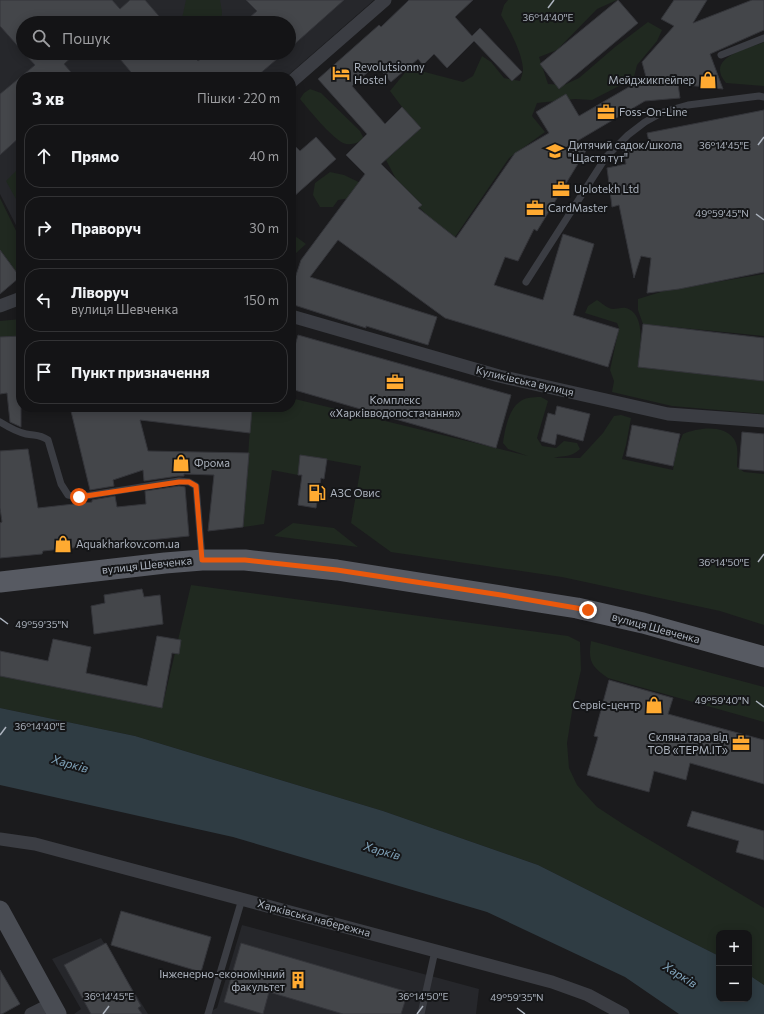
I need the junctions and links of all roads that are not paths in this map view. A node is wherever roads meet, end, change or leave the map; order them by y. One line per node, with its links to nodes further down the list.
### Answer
1 (385, 0): 4 (street)
2 (764, 38): 3 (lane)
3 (721, 55)
4 (296, 78)
5 (764, 97): 6 (lane)
6 (526, 282)
7 (16, 300): 8 (street)
8 (0, 306)
9 (296, 317): 10 (street, Куликівська вулиця)
10 (764, 421)
11 (0, 422): 12 (lane)
12 (202, 560): 13 (main road, вулиця Шевченка); 14 (main road, вулиця Шевченка)
13 (0, 582)
14 (764, 657)
15 (0, 839): 16 (street, Харківська набережна)
16 (242, 899): 18 (street, Харківська набережна); 21 (lane)
17 (0, 910): 19 (street)
18 (435, 951): 22 (lane); 23 (street, Харківська набережна)
19 (54, 1009): 20 (street)
20 (31, 1014)
21 (208, 1014)
22 (420, 1014)
23 (623, 1014)

